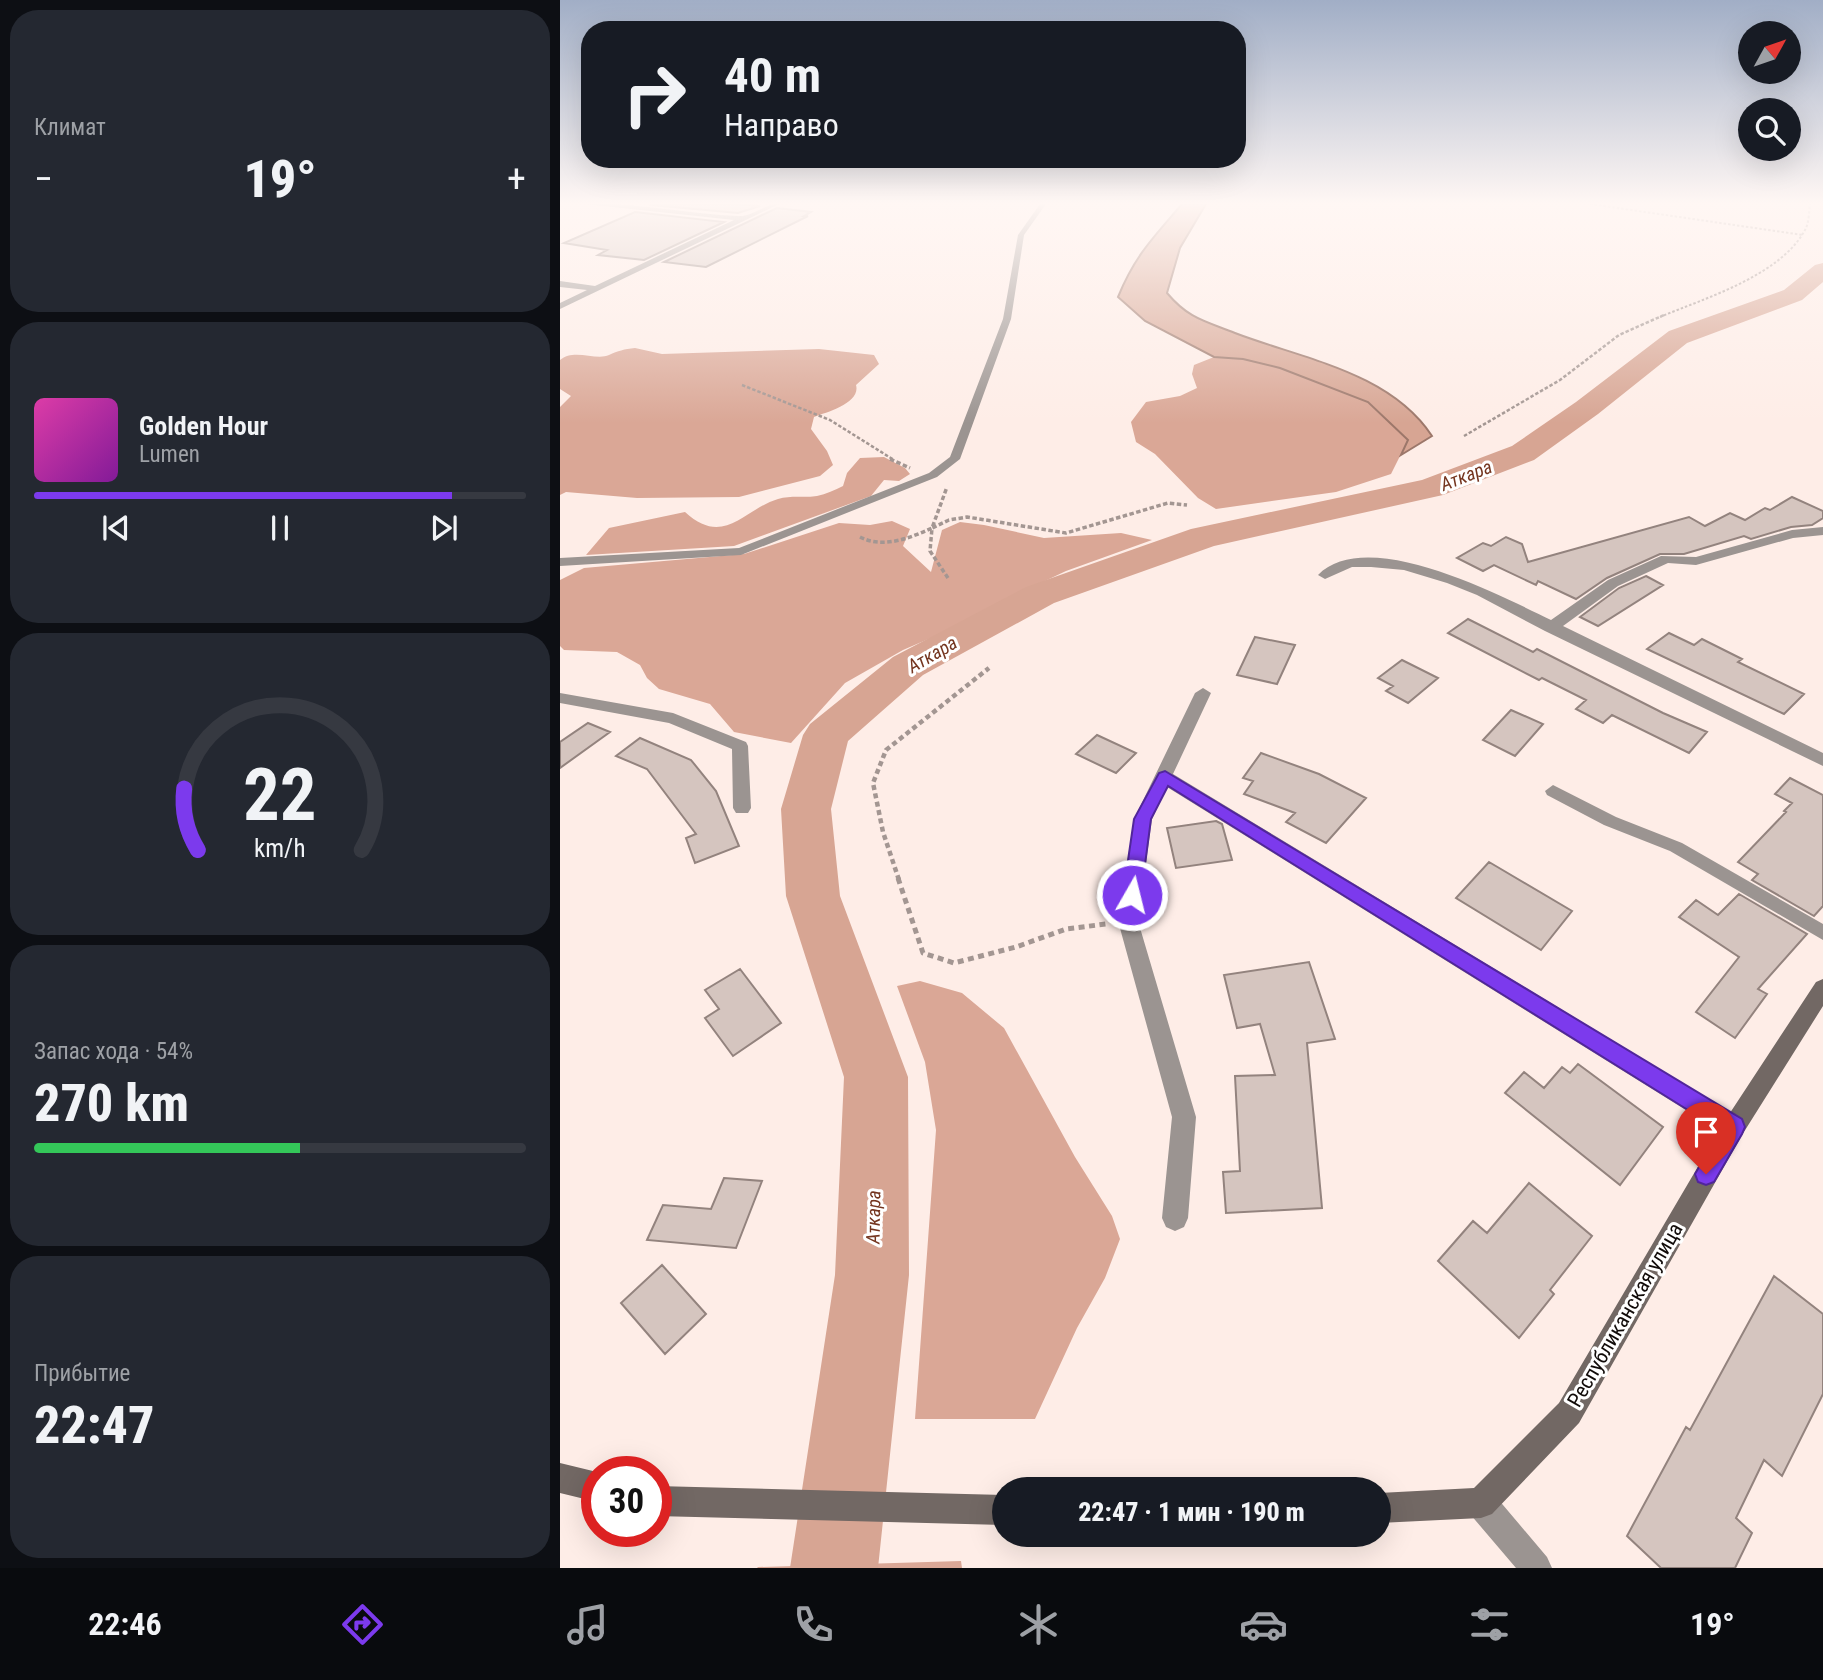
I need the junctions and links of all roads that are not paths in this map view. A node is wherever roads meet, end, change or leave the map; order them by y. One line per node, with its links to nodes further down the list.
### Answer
1 (622, 277): 4 (street)
2 (1014, 277): 7 (lane)
3 (560, 284): 4 (street)
4 (598, 289): 5 (street)
5 (560, 306)
6 (1823, 531): 9 (street)
7 (560, 562)
8 (1325, 575): 9 (street)
9 (1550, 628): 12 (street)
10 (1203, 693): 13 (street)
11 (560, 698): 15 (street)
12 (1823, 760)
13 (1165, 777): 18 (street); 19 (street)
14 (1553, 791): 16 (lane)
15 (741, 808)
16 (1823, 933)
17 (1823, 988): 18 (street, Республиканская улица)
18 (1734, 1127): 23 (street, Республиканская улица)
19 (1175, 1218)
20 (560, 1478): 21 (street)
21 (581, 1483)
22 (672, 1501): 25 (street)
23 (1481, 1503): 24 (street); 26 (street)
24 (1391, 1507)
25 (992, 1510)
26 (1536, 1568)

